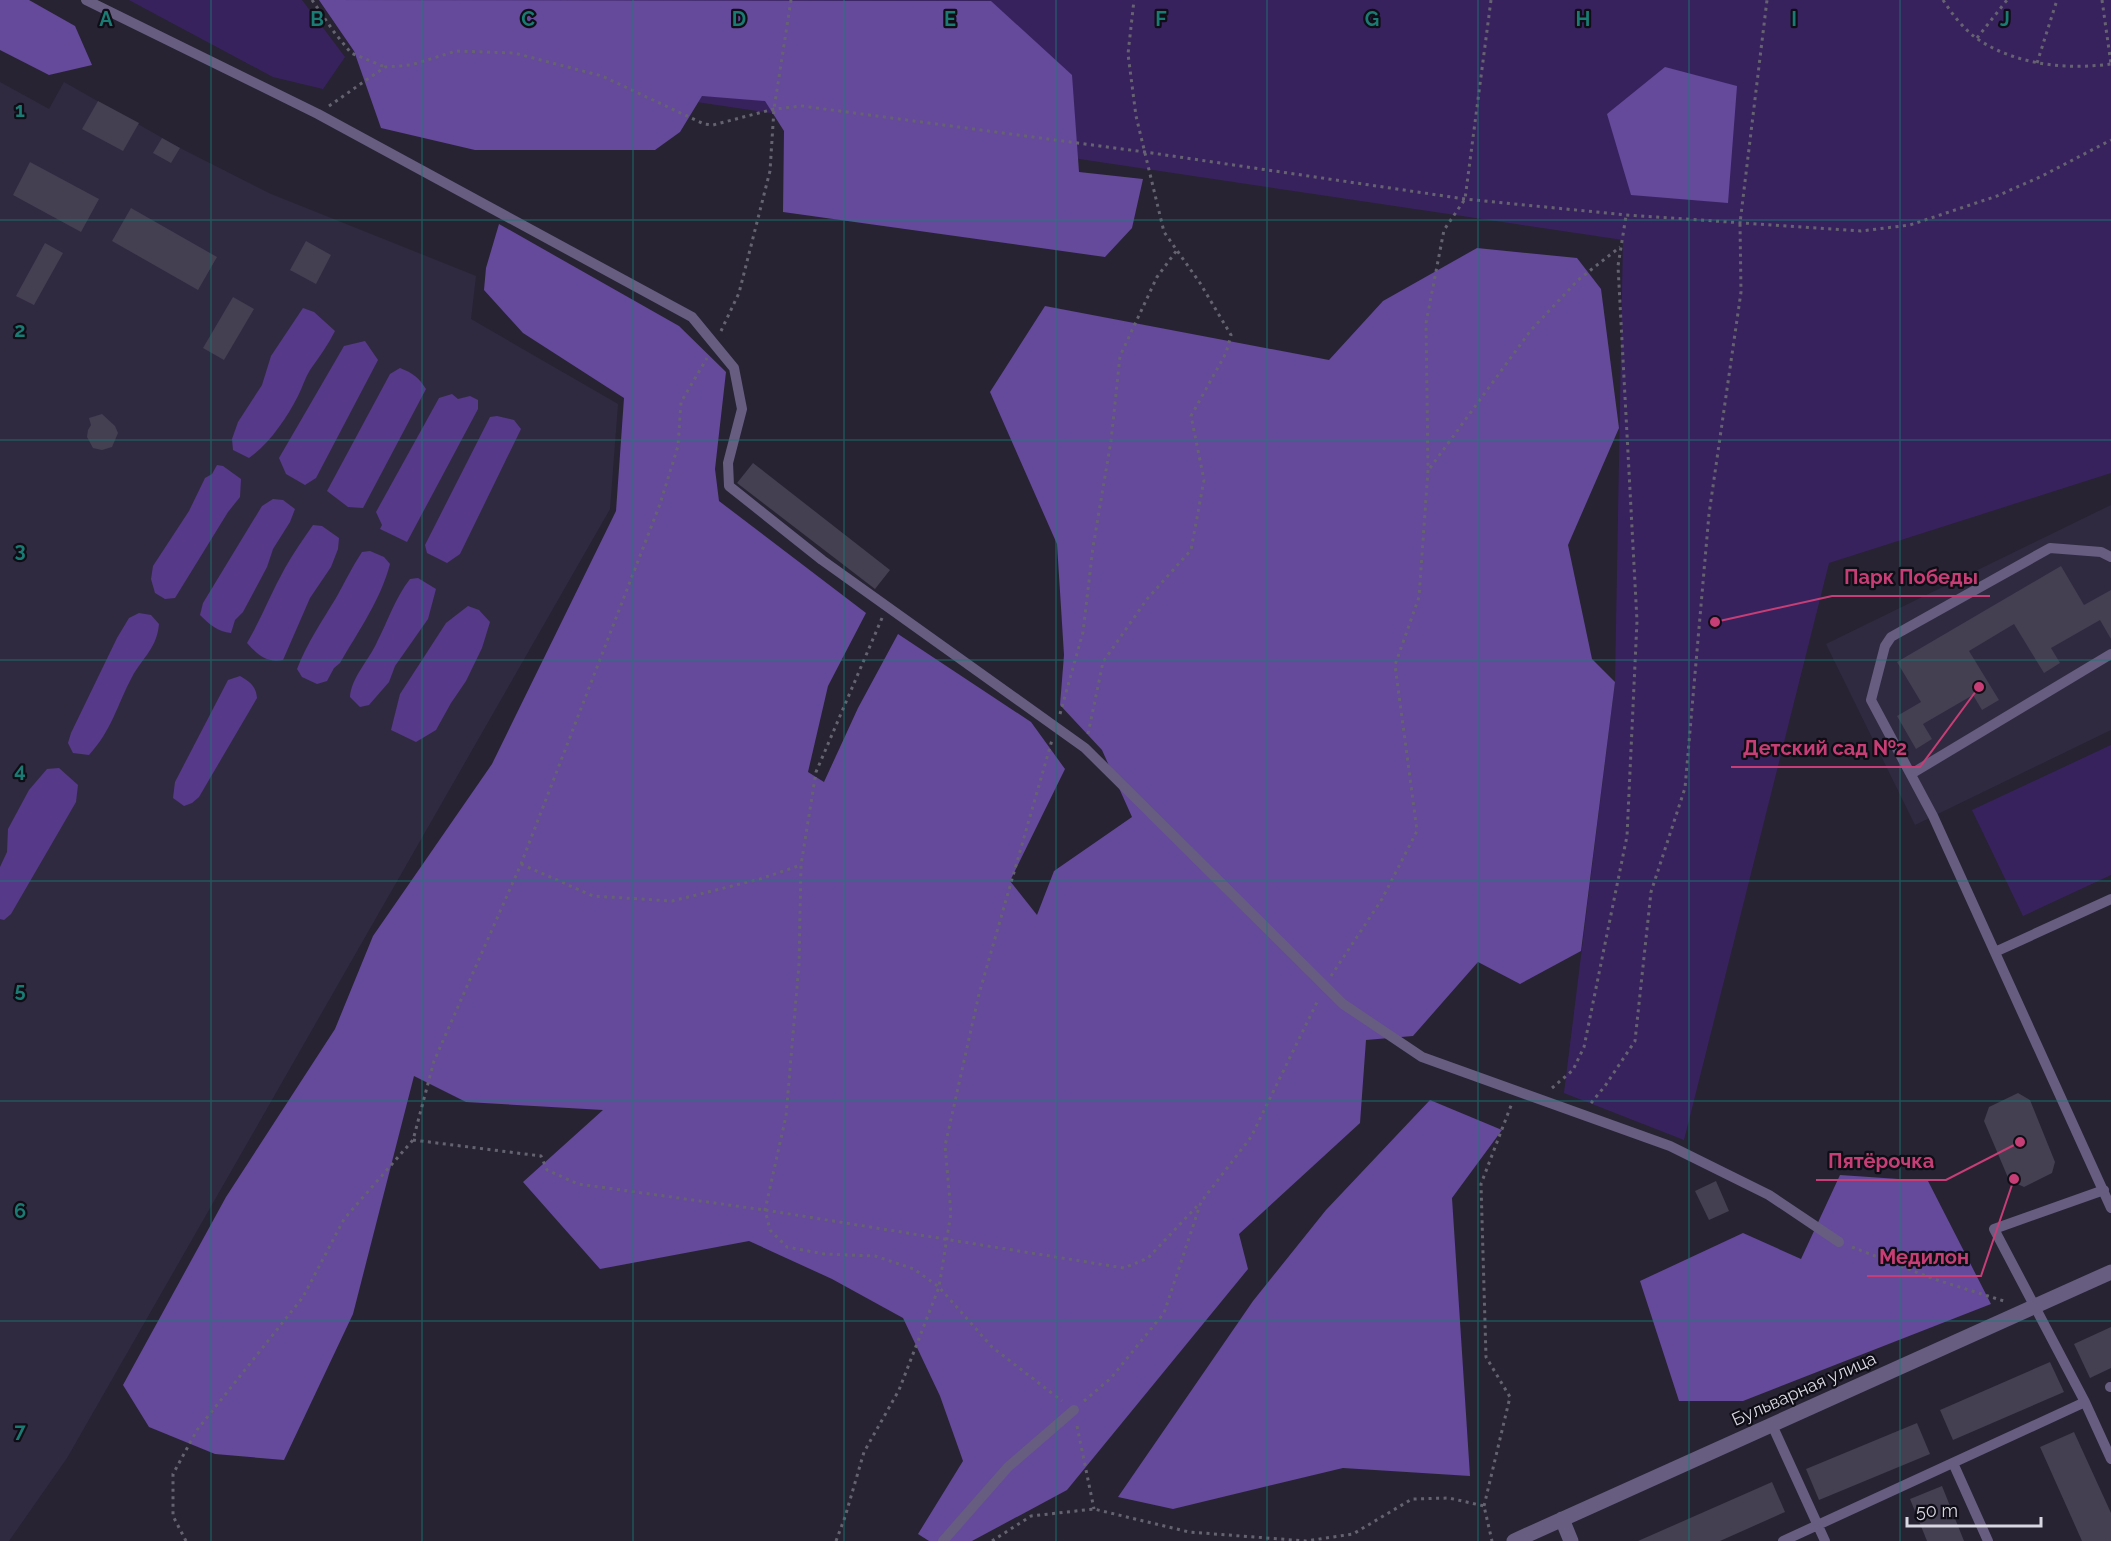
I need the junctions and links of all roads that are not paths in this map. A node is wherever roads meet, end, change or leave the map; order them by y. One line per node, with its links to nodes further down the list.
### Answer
1 (86, 0): 9 (lane)
2 (2111, 557): 4 (lane)
3 (2111, 654): 4 (lane)
4 (1911, 774): 6 (lane)
5 (2111, 899): 6 (lane)
6 (1995, 952): 7 (lane)
7 (2104, 1190): 8 (lane); 11 (lane)
8 (2111, 1208)
9 (1839, 1242)
10 (2111, 1272): 11 (street, Бульварная улица)
11 (2036, 1306): 12 (lane); 14 (street, Бульварная улица)
12 (2085, 1402): 15 (lane); 16 (lane)
13 (1074, 1410): 19 (lane)
14 (1772, 1425): 17 (street, Бульварная улица); 18 (lane)
15 (2111, 1459)
16 (1953, 1463): 18 (lane); 24 (lane)
17 (1562, 1519): 20 (street, Бульварная улица); 21 (street)
18 (1818, 1525): 22 (lane); 23 (lane)
19 (943, 1541)
20 (1514, 1541)
21 (1571, 1541)
22 (1783, 1541)
23 (1825, 1541)
24 (1988, 1541)

